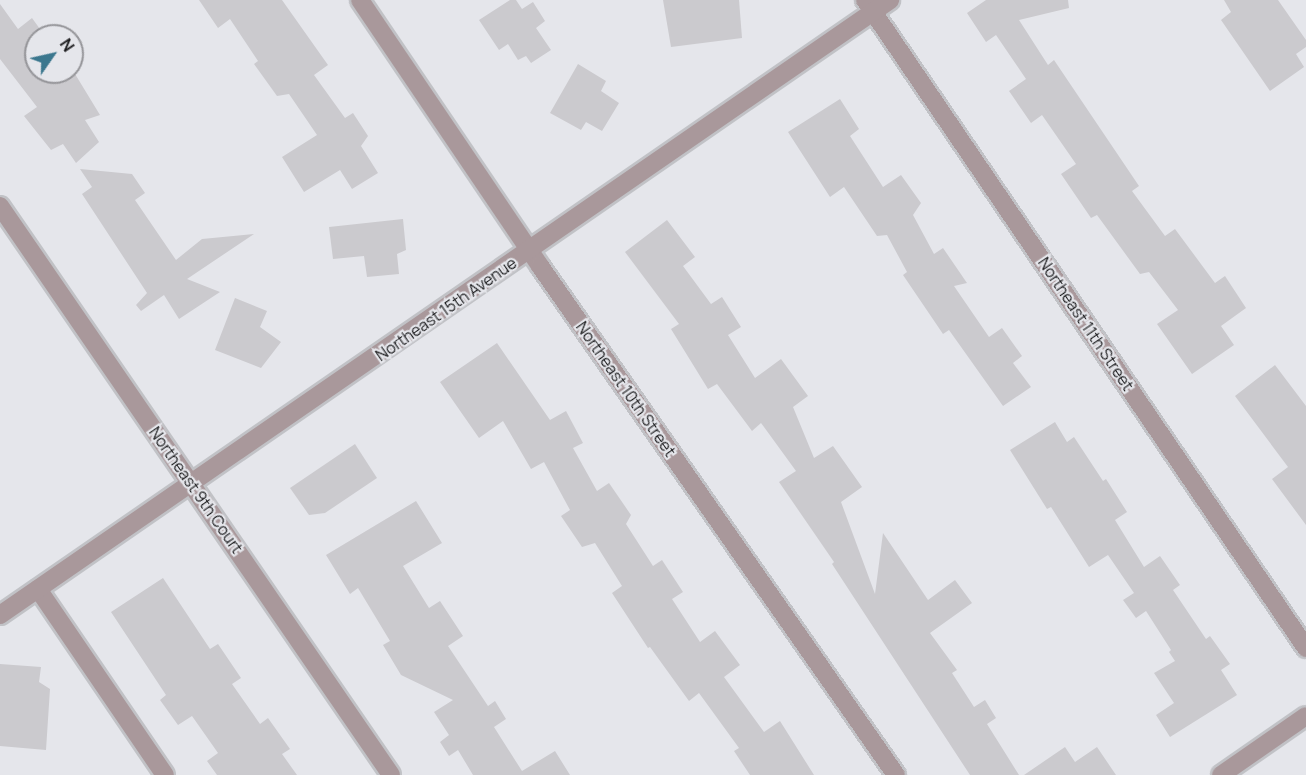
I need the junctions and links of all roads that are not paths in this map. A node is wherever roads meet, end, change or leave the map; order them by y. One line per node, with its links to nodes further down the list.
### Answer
1 (360, 0): 5 (street, Northeast 10th Street)
2 (890, 0): 3 (street, Northeast 15th Avenue)
3 (869, 6): 5 (street, Northeast 15th Avenue); 9 (street, Northeast 11th Street)
4 (0, 206): 6 (street, Northeast 9th Court)
5 (530, 251): 6 (street, Northeast 15th Avenue); 13 (street, Northeast 10th Street)
6 (192, 483): 7 (street, Northeast 15th Avenue); 12 (street, Northeast 9th Court)
7 (38, 589): 8 (street, Northeast 15th Avenue); 11 (street)
8 (0, 615)
9 (1306, 648)
10 (1306, 716): 14 (street)
11 (165, 775)
12 (391, 775)
13 (896, 775)
14 (1221, 775)

